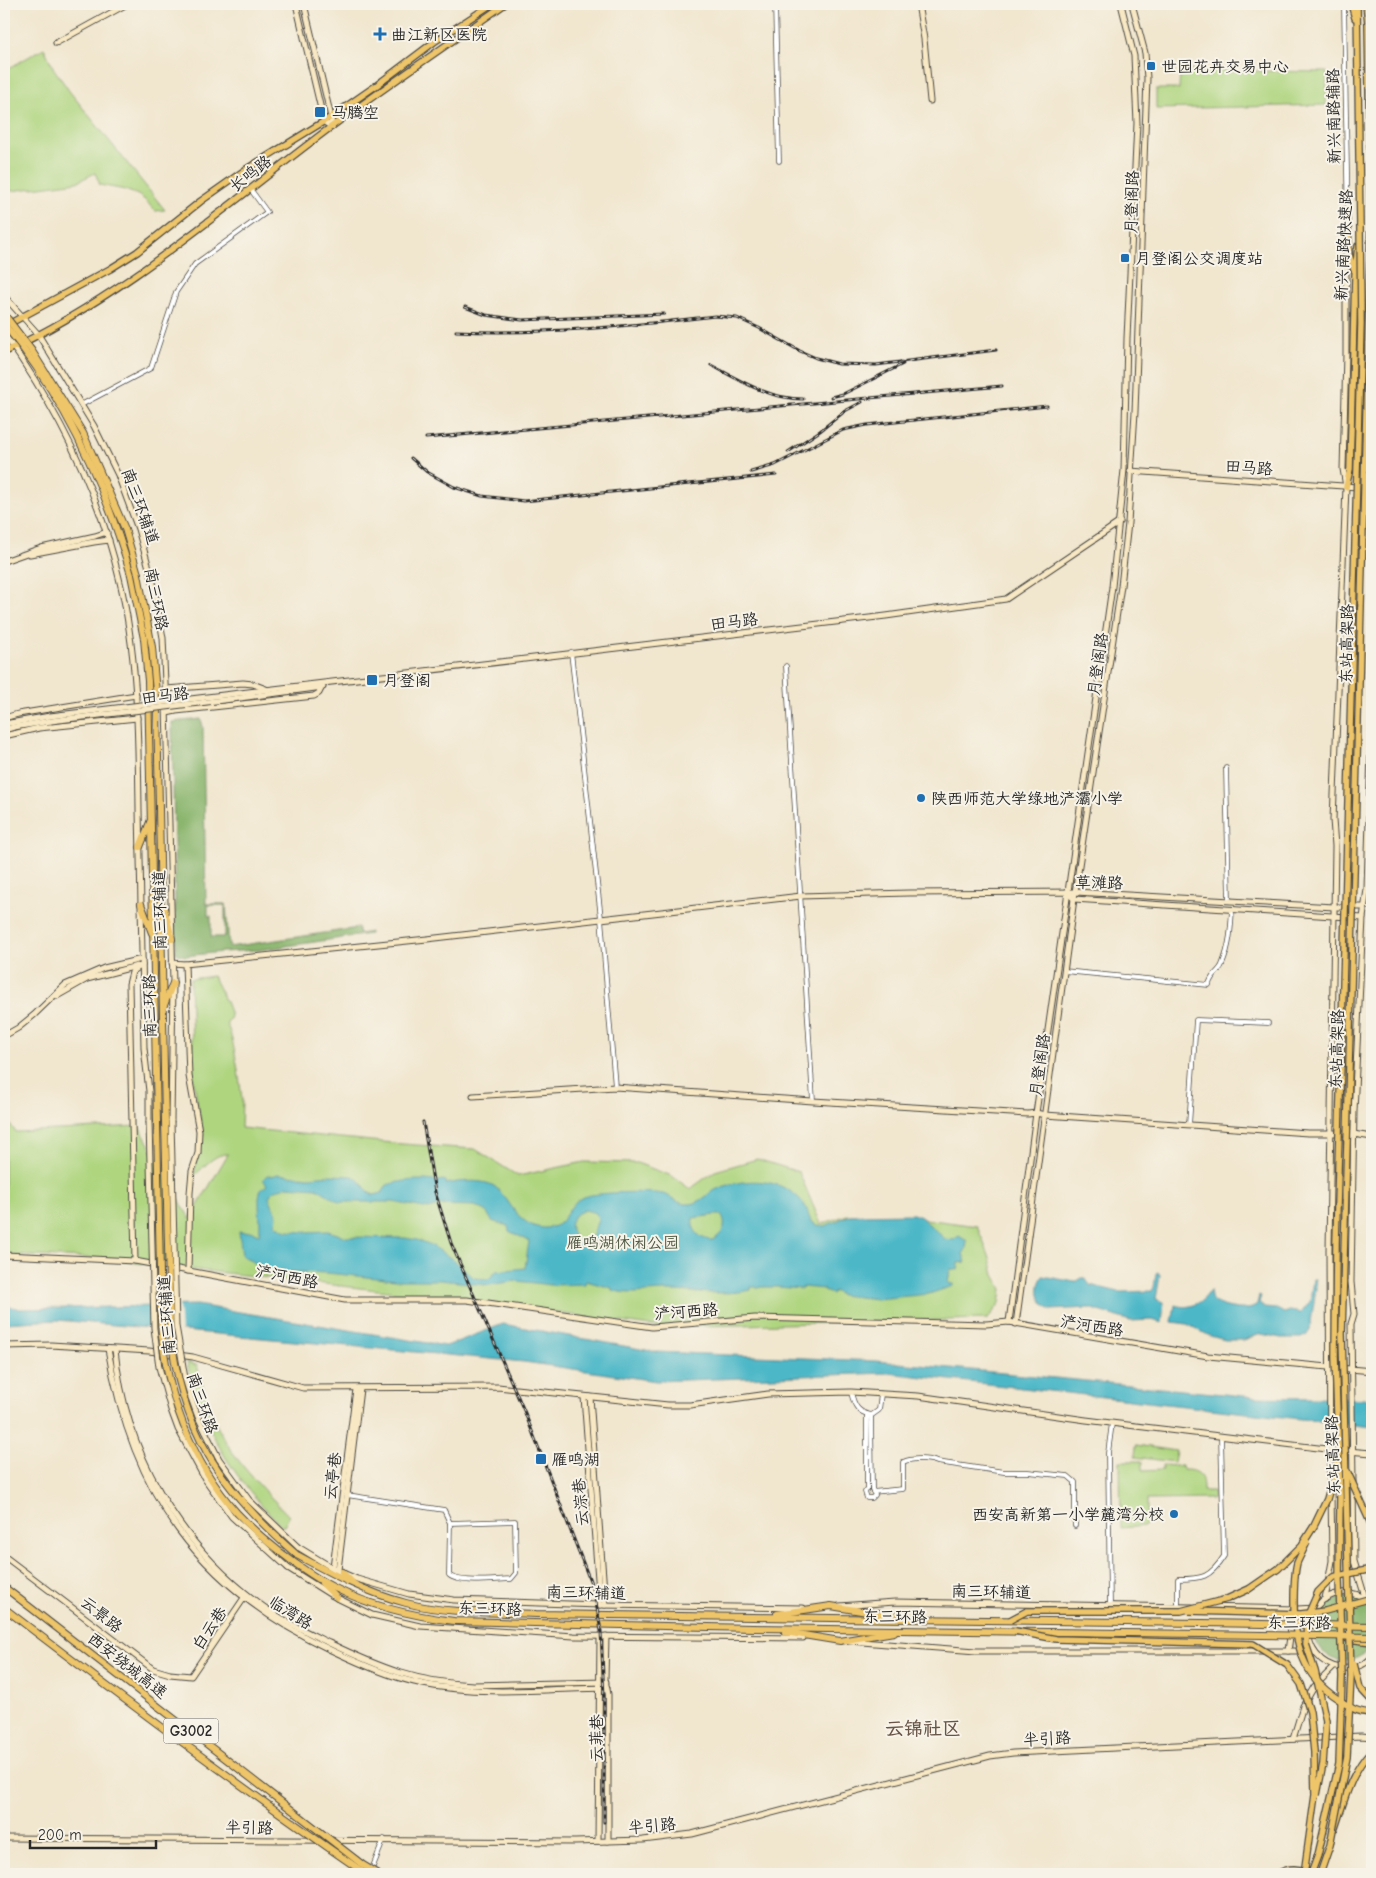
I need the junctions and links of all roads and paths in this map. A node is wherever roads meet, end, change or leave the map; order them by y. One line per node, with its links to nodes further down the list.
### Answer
1 (127, 4): 17 (main road)
2 (296, 4): 20 (main road)
3 (304, 4): 19 (main road)
4 (492, 4): 19 (main road, 长鸣路)
5 (504, 4): 21 (main road, 长鸣路)
6 (775, 4): 22 (street)
7 (918, 4): 18 (main road)
8 (1120, 4): 39 (main road, 月登阁路)
9 (1132, 4): 40 (main road, 月登阁路)
10 (1344, 4): 26 (street, 新兴南路辅路)
11 (1351, 4): 16 (main road)
12 (1357, 4): 16 (main road, 新兴南路快速路)
13 (1366, 4): 15 (main road, 新兴南路快速路)
14 (1371, 4): 15 (main road)
15 (1368, 23): 24 (main road, 新兴南路快速路)
16 (1358, 25): 25 (main road, 新兴南路快速路)
17 (56, 43)
18 (930, 101)
19 (331, 117): 20 (main road, 长鸣路); 21 (main road)
20 (324, 122): 21 (main road); 31 (main road, 长鸣路)
21 (332, 127): 23 (main road, 长鸣路)
22 (779, 161)
23 (251, 190): 35 (main road, 长鸣路); 38 (street)
24 (1371, 222): 27 (main road, 新兴南路快速路); 124 (main road, 东站高架路, bridge)
25 (1360, 226): 28 (main road, 新兴南路快速路); 123 (main road, 东站高架路, bridge)
26 (1348, 228): 28 (main road); 41 (main road)
27 (1372, 242)
28 (1355, 274): 41 (main road, 新兴南路快速路)
29 (4, 296): 31 (main road, 南三环辅道)
30 (4, 314): 48 (highway, 南三环路, bridge)
31 (23, 316): 33 (main road, 长鸣路); 35 (main road, 南三环辅道)
32 (4, 324): 48 (highway, 南三环路, bridge)
33 (4, 327)
34 (4, 334): 36 (main road, 南三环辅道)
35 (38, 334): 36 (main road, 长鸣路); 38 (main road, 南三环辅道)
36 (14, 348): 37 (main road, 长鸣路); 44 (main road, 南三环辅道)
37 (4, 352)
38 (81, 405): 54 (main road, 南三环辅道)
39 (1124, 470): 40 (main road, 田马路); 43 (main road, 月登阁路)
40 (1132, 471): 41 (main road, 田马路); 68 (main road, 月登阁路)
41 (1346, 487): 42 (main road, 田马路); 75 (main road)
42 (1372, 488)
43 (1120, 522): 49 (main road, 田马路); 69 (main road, 月登阁路)
44 (107, 532): 45 (main road, 南三环辅道); 46 (main road)
45 (109, 540): 46 (main road); 55 (main road, 南三环辅道)
46 (20, 556): 47 (main road)
47 (4, 561)
48 (135, 575): 66 (highway, 南三环路); 71 (highway, 南三环路)
49 (571, 652): 51 (main road, 田马路); 79 (street)
50 (786, 666): 70 (street)
51 (329, 683): 52 (main road, 田马路); 53 (main road, 田马路)
52 (322, 687): 56 (main road, 田马路); 57 (main road)
53 (267, 689): 54 (main road); 56 (main road, 田马路)
54 (166, 690): 57 (main road, 南三环辅道)
55 (136, 695): 59 (main road); 60 (main road, 南三环辅道)
56 (240, 695): 61 (main road, 田马路, bridge)
57 (167, 713): 81 (main road, 南三环辅道)
58 (1372, 713): 76 (main road)
59 (4, 718)
60 (137, 718): 64 (main road); 67 (main road, 南三环辅道)
61 (50, 719): 62 (main road, 田马路); 63 (main road, 田马路)
62 (4, 724)
63 (4, 730)
64 (4, 736)
65 (1226, 768): 73 (street)
66 (152, 819): 67 (highway); 82 (highway, 南三环路)
67 (140, 848): 74 (main road, 南三环辅道)
68 (1076, 892): 69 (main road, 草滩路); 72 (main road, 月登阁路); 73 (main road, 草滩路)
69 (1067, 893): 70 (main road); 72 (main road, 草滩路); 94 (main road, 月登阁路)
70 (801, 896): 79 (main road); 93 (street)
71 (161, 898): 81 (highway); 88 (highway, 南三环路)
72 (1074, 899): 77 (main road, 草滩路); 86 (main road, 月登阁路)
73 (1229, 901): 75 (main road, 草滩路)
74 (141, 904): 82 (highway); 83 (main road, 南三环辅道)
75 (1334, 907): 76 (main road, 草滩路); 78 (main road)
76 (1364, 908): 80 (main road)
77 (1232, 909): 78 (main road, 草滩路); 86 (street)
78 (1334, 915): 80 (main road, 草滩路); 99 (main road)
79 (601, 918): 85 (main road); 91 (street)
80 (1362, 918): 100 (main road)
81 (172, 938): 84 (main road, 南三环辅道)
82 (154, 940): 96 (highway, 南三环路)
83 (142, 962): 90 (main road); 96 (main road, 南三环辅道); 103 (main road)
84 (172, 964): 85 (main road); 87 (main road, 南三环辅道)
85 (185, 964): 104 (main road)
86 (1064, 971): 95 (main road, 月登阁路)
87 (173, 983): 88 (highway); 97 (main road, 南三环辅道)
88 (163, 1009): 97 (highway, 南三环路)
89 (1268, 1023): 98 (street)
90 (4, 1036)
91 (615, 1087): 92 (main road); 93 (main road)
92 (473, 1096)
93 (813, 1101): 94 (main road)
94 (1036, 1113): 95 (main road); 105 (main road, 月登阁路)
95 (1045, 1115): 98 (main road); 106 (main road, 月登阁路)
96 (153, 1122): 134 (highway, 南三环路, bridge); 138 (main road, 南三环辅道, bridge)
97 (168, 1122): 133 (main road, 南三环辅道, bridge); 135 (highway, 南三环路, bridge)
98 (1188, 1125): 99 (main road)
99 (1331, 1133): 100 (main road); 109 (main road)
100 (1354, 1134): 101 (main road); 110 (main road)
101 (1372, 1138)
102 (4, 1255): 103 (main road, 浐河西路)
103 (135, 1261): 104 (main road, 浐河西路)
104 (188, 1271): 105 (main road, 浐河西路)
105 (1009, 1322): 106 (main road, 浐河西路)
106 (1016, 1324): 109 (main road, 浐河西路)
107 (4, 1346): 108 (main road)
108 (111, 1349): 112 (main road); 137 (main road, 临湾路)
109 (1329, 1369): 110 (main road, 浐河西路); 120 (main road)
110 (1351, 1371): 111 (main road, 浐河西路); 121 (main road)
111 (1372, 1371)
112 (358, 1389): 115 (main road); 126 (main road); 133 (main road, 云亭巷)
113 (851, 1392): 114 (main road); 116 (main road); 117 (street)
114 (881, 1394): 117 (street); 118 (main road)
115 (584, 1396): 116 (main road); 142 (main road, 云淙巷)
116 (590, 1397): 142 (main road, 云淙巷)
117 (869, 1414): 125 (street); 125 (street)
118 (1112, 1423): 119 (main road); 146 (street)
119 (1221, 1436): 120 (main road); 149 (street)
120 (1330, 1450): 121 (main road); 141 (main road)
121 (1353, 1451): 122 (main road); 139 (main road)
122 (1372, 1452)
123 (1338, 1455): 129 (main road, bridge); 186 (main road, 东站高架路, bridge)
124 (1346, 1469): 130 (main road, bridge); 164 (main road, 东站高架路, bridge)
125 (873, 1492): 128 (street)
126 (347, 1495): 127 (street); 133 (main road)
127 (450, 1523): 127 (street)
128 (1075, 1526)
129 (1314, 1526): 149 (main road, bridge); 172 (main road, bridge)
130 (1372, 1526)
131 (4, 1556): 169 (main road, 云景路)
132 (1372, 1569): 176 (main road, bridge)
133 (338, 1570): 135 (highway); 142 (main road, 南三环辅道)
134 (316, 1577): 138 (highway); 151 (highway, 南三环路)
135 (355, 1586): 144 (highway, 南三环路)
136 (4, 1587): 183 (highway, 西安绕城高速 / G3002, bridge)
137 (246, 1595): 169 (main road, 白云巷); 170 (main road, 临湾路)
138 (336, 1598): 159 (main road, 南三环辅道)
139 (1365, 1598): 141 (main road); 143 (main road)
140 (1372, 1598): 149 (main road, bridge)
141 (1325, 1599): 148 (main road)
142 (603, 1605): 145 (main road, 南三环辅道)
143 (1372, 1605)
144 (424, 1606): 152 (highway, 东三环路)
145 (831, 1606): 146 (main road, 南三环辅道); 152 (highway); 153 (highway)
146 (1110, 1606): 149 (main road, 南三环辅道)
147 (4, 1608): 182 (highway, 西安绕城高速 / G3002, bridge)
148 (1315, 1608): 150 (main road, 南三环辅道); 166 (main road)
149 (1179, 1609): 150 (main road, 南三环辅道); 154 (main road, bridge)
150 (1285, 1609): 165 (main road)
151 (417, 1616): 156 (highway, 东三环路)
152 (757, 1616): 153 (highway, 东三环路)
153 (950, 1619): 154 (highway, 东三环路)
154 (1010, 1620): 155 (highway, 东三环路, bridge)
155 (1372, 1626)
156 (752, 1628): 157 (highway, 东三环路); 162 (highway)
157 (912, 1630): 158 (highway, 东三环路); 162 (highway)
158 (1015, 1631): 160 (highway, 东三环路, bridge); 176 (main road, bridge)
159 (603, 1636): 162 (main road, 南三环辅道); 170 (main road, 云菲巷)
160 (1323, 1636): 161 (highway, 东三环路, bridge); 163 (main road, bridge)
161 (1372, 1637)
162 (840, 1640): 165 (main road, 南三环辅道)
163 (1372, 1642)
164 (1351, 1646): 171 (main road, bridge); 181 (main road, 东站高架路, bridge)
165 (1288, 1651): 166 (main road, 南三环辅道)
166 (1313, 1651): 168 (main road)
167 (1372, 1658): 168 (main road)
168 (1334, 1666): 174 (main road)
169 (191, 1676)
170 (603, 1685): 179 (main road, 云菲巷); 180 (main road, 云菲巷)
171 (1372, 1701)
172 (1372, 1713)
173 (1372, 1737): 174 (main road, 半引路)
174 (1293, 1739): 180 (main road, 半引路)
175 (1372, 1750): 181 (main road, bridge)
176 (1312, 1830): 185 (main road, bridge)
177 (4, 1838): 178 (main road, 半引路)
178 (384, 1839): 179 (main road, 半引路); 182 (street)
179 (598, 1841): 180 (main road, 半引路)
180 (608, 1841)
181 (1330, 1845): 187 (main road, 东站高架路, bridge)
182 (368, 1874)
183 (378, 1874)
184 (1278, 1874): 186 (main road, bridge)
185 (1304, 1874)
186 (1313, 1874)
187 (1320, 1874)

